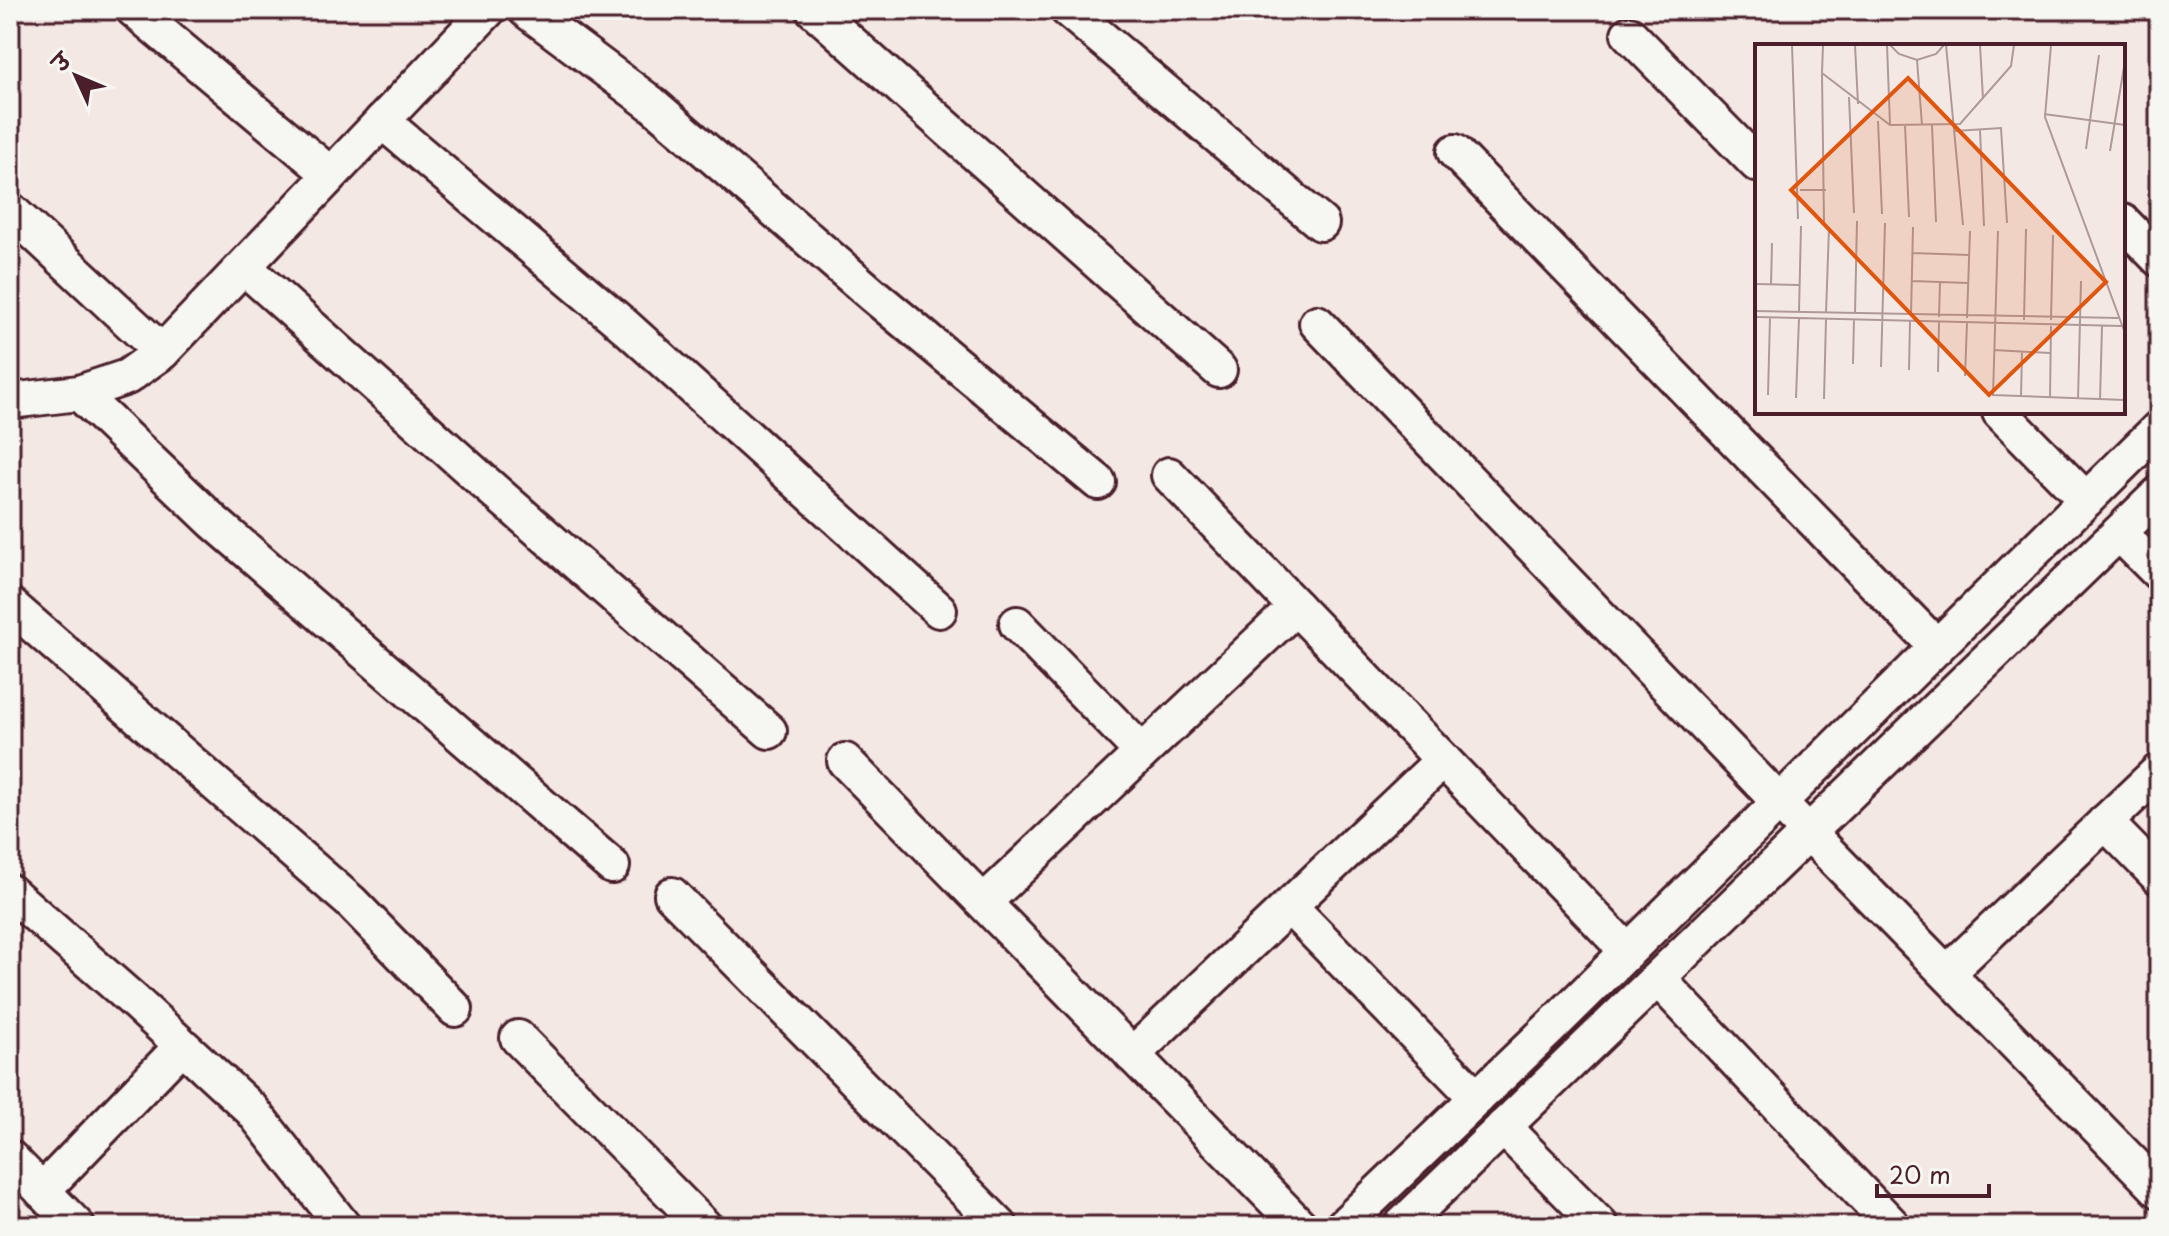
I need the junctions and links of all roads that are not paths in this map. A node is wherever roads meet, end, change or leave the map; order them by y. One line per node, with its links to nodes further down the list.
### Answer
1 (134, 10): 10 (street)
2 (488, 10): 7 (street)
3 (814, 10): 18 (street)
4 (1068, 10): 12 (street)
5 (540, 14): 24 (street)
6 (1629, 34): 9 (street)
7 (382, 121): 10 (street); 31 (street)
8 (1455, 152): 33 (street)
9 (1755, 162)
10 (330, 174): 15 (street)
11 (10, 210): 17 (street)
12 (1321, 223)
13 (2125, 224): 14 (street)
14 (2159, 259)
15 (244, 267): 17 (street); 34 (street)
16 (1317, 323): 39 (street)
17 (162, 352): 19 (street)
18 (1219, 370)
19 (79, 393): 20 (street); 42 (street)
20 (10, 401)
21 (2002, 414): 26 (street)
22 (2159, 428): 26 (street)
23 (1169, 475): 30 (street)
24 (1098, 482)
25 (2159, 494): 27 (street)
26 (2086, 500): 33 (street)
27 (2119, 533): 28 (street); 41 (street)
28 (2159, 573)
29 (10, 605): 51 (street)
30 (1296, 607): 35 (street); 36 (street)
31 (939, 610)
32 (1017, 624): 35 (street)
33 (1937, 647): 39 (street)
34 (769, 731)
35 (1142, 752): 46 (street)
36 (1443, 760): 47 (street); 48 (street)
37 (845, 761): 46 (street)
38 (2159, 771): 40 (street)
39 (1779, 802): 41 (street); 48 (street)
40 (2105, 822): 43 (street); 49 (street)
41 (1809, 833): 49 (street); 50 (street)
42 (612, 866)
43 (2159, 877)
44 (10, 892): 53 (street)
45 (672, 895): 63 (street)
46 (984, 902): 54 (street)
47 (1289, 906): 54 (street); 55 (street)
48 (1627, 951): 55 (street)
49 (1947, 973): 58 (street)
50 (1658, 979): 56 (street); 68 (street)
51 (455, 1009)
52 (518, 1038): 62 (street)
53 (182, 1046): 59 (street); 61 (street)
54 (1132, 1055): 64 (street)
55 (1477, 1098): 65 (street)
56 (1503, 1127): 66 (street); 67 (street)
57 (10, 1158): 59 (street)
58 (2159, 1190)
59 (42, 1191): 60 (street)
60 (77, 1226)
61 (343, 1226)
62 (704, 1226)
63 (1000, 1226)
64 (1300, 1226)
65 (1343, 1226)
66 (1401, 1226)
67 (1601, 1226)
68 (1893, 1226)

